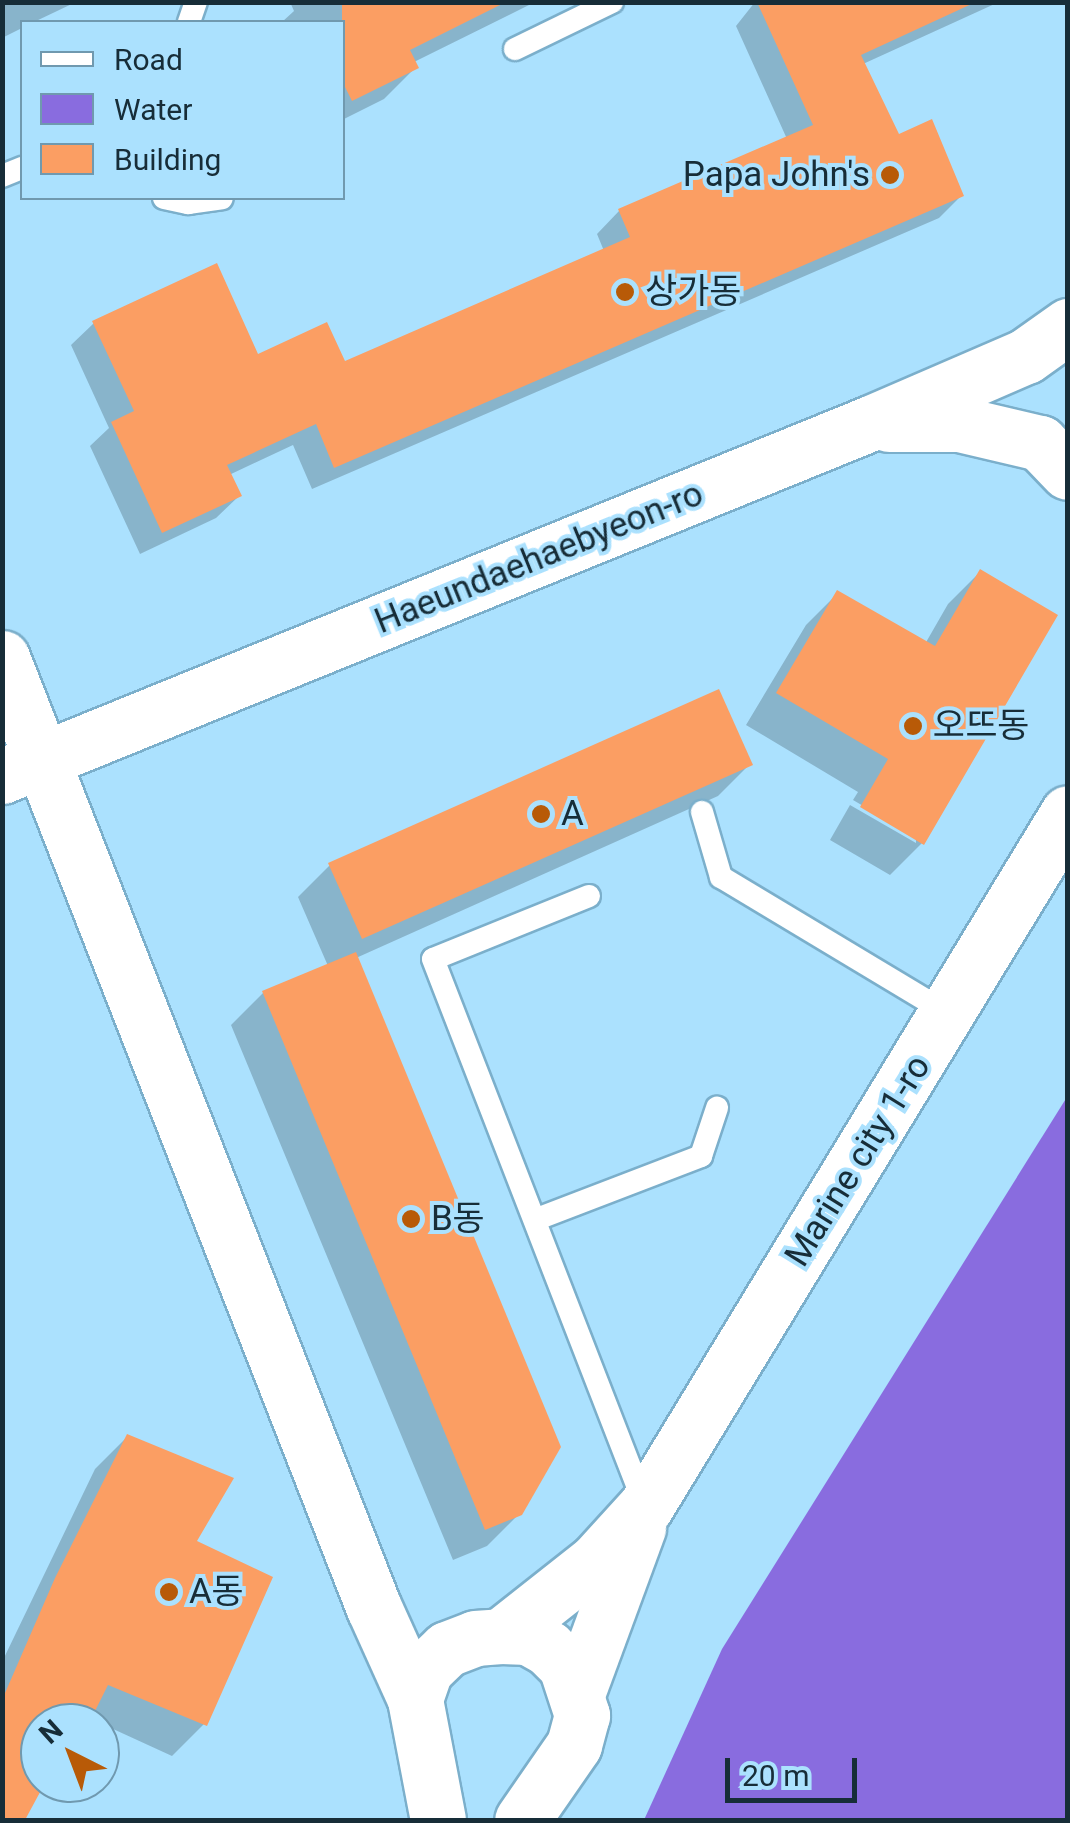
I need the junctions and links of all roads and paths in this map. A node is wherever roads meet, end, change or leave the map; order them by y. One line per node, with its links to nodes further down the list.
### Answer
1 (612, 2): 2 (lane)
2 (515, 49)
3 (174, 200): 4 (lane)
4 (208, 200)
5 (1054, 349): 6 (main road, Haeundaehaebyeon-ro)
6 (871, 424): 7 (main road); 9 (main road, Haeundaehaebyeon-ro)
7 (1068, 472)
8 (2, 658): 9 (main road)
9 (23, 768): 17 (main road)
10 (702, 812): 13 (lane)
11 (1068, 813): 13 (main road, Marine city 1-ro)
12 (589, 896): 15 (lane)
13 (948, 1014): 16 (main road, Marine city 1-ro)
14 (717, 1108): 15 (lane)
15 (536, 1219): 16 (lane)
16 (646, 1506): 18 (main road, Marine city 1-ro); 20 (main road, Marine city 1-ro)
17 (374, 1608): 19 (main road); 21 (main road)
18 (501, 1636): 19 (main road); 20 (main road)
19 (447, 1648): 21 (main road)
20 (578, 1691): 23 (main road, Marine city 1-ro)
21 (414, 1700): 22 (main road)
22 (438, 1820)
23 (522, 1820)

